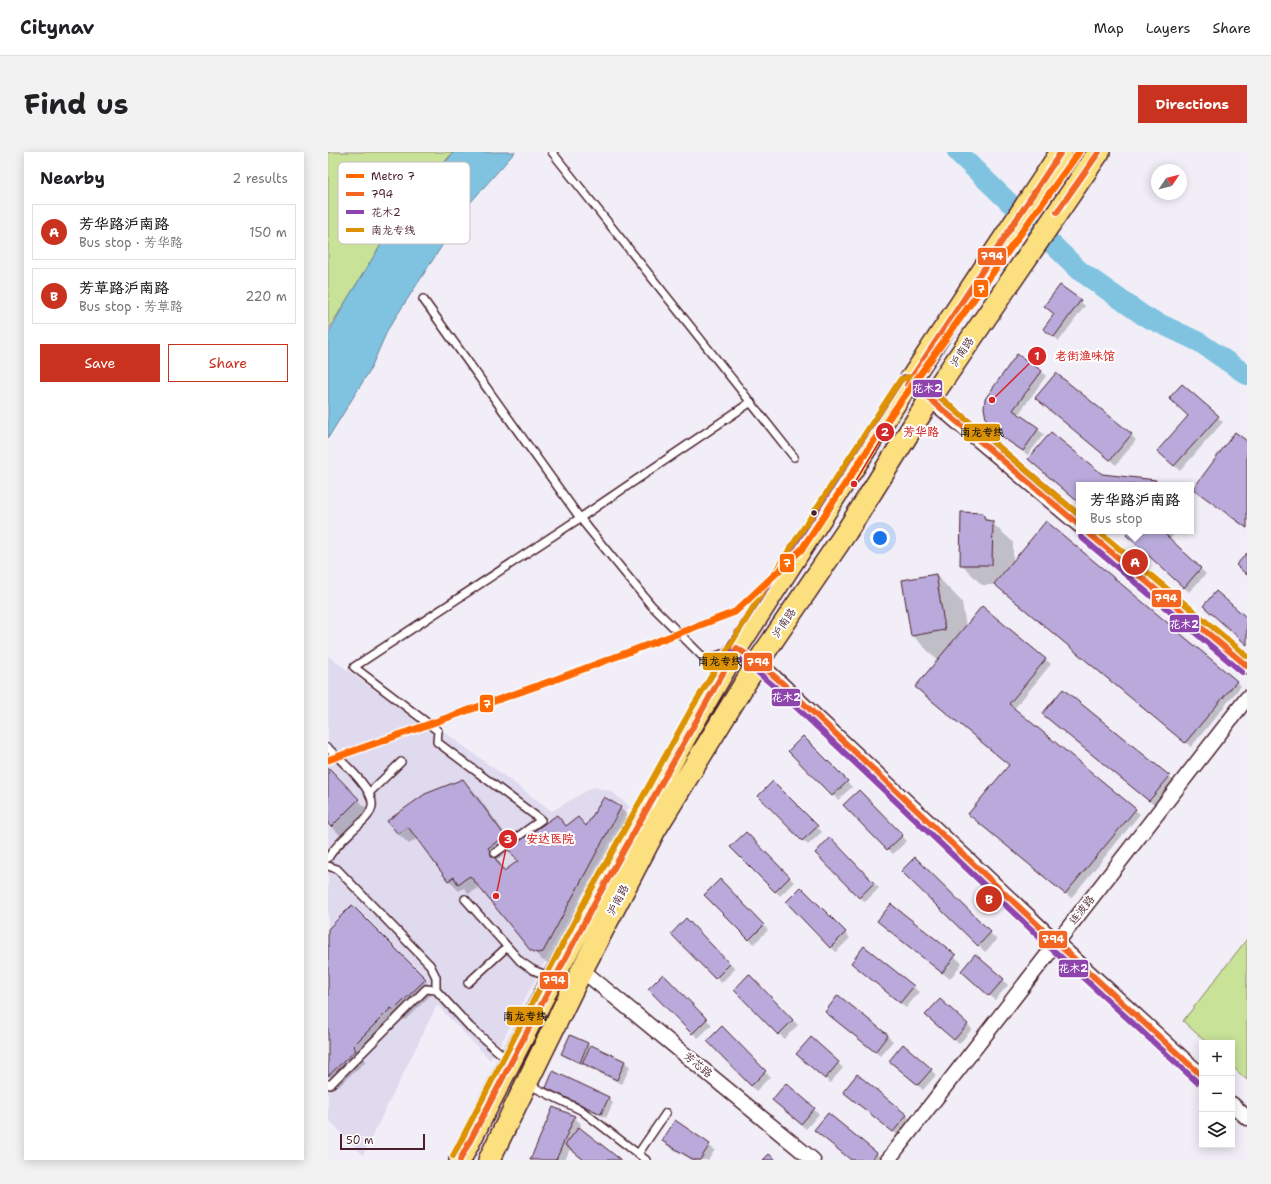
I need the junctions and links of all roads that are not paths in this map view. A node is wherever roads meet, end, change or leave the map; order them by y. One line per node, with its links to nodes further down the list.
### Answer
1 (552, 152): 7 (lane)
2 (1061, 152): 5 (main road, 沪南路)
3 (1098, 152): 6 (main road, 沪南路)
4 (423, 299): 9 (lane)
5 (907, 385): 6 (street); 12 (main road, 沪南路)
6 (930, 399): 10 (street); 13 (main road, 沪南路)
7 (751, 402): 8 (lane); 9 (lane)
8 (794, 457)
9 (580, 518): 12 (lane); 20 (lane)
10 (1076, 522)
11 (1090, 534): 14 (street)
12 (737, 648): 27 (main road, 沪南路)
13 (758, 662): 24 (street); 26 (main road, 沪南路)
14 (1247, 666)
15 (1247, 698): 24 (street, 连波路)
16 (328, 748): 18 (lane)
17 (401, 762): 18 (lane)
18 (369, 793): 19 (lane)
19 (330, 850): 21 (lane)
20 (495, 852)
21 (328, 858)
22 (328, 866): 29 (lane)
23 (465, 899): 25 (lane)
24 (1057, 943): 31 (street); 42 (street, 连波路)
25 (507, 947): 27 (lane); 28 (lane)
26 (582, 970): 32 (main road, 沪南路); 41 (street, 芳芯路)
27 (553, 978): 30 (main road, 沪南路)
28 (468, 983)
29 (436, 990): 30 (lane); 33 (lane)
30 (510, 1062): 38 (main road, 沪南路)
31 (1199, 1073)
32 (526, 1083): 37 (lane); 39 (main road, 沪南路)
33 (328, 1084)
34 (1235, 1107): 36 (street)
35 (666, 1113): 37 (lane)
36 (1247, 1118)
37 (638, 1154): 40 (lane)
38 (460, 1160)
39 (489, 1160)
40 (646, 1160)
41 (813, 1160)
42 (888, 1160)

